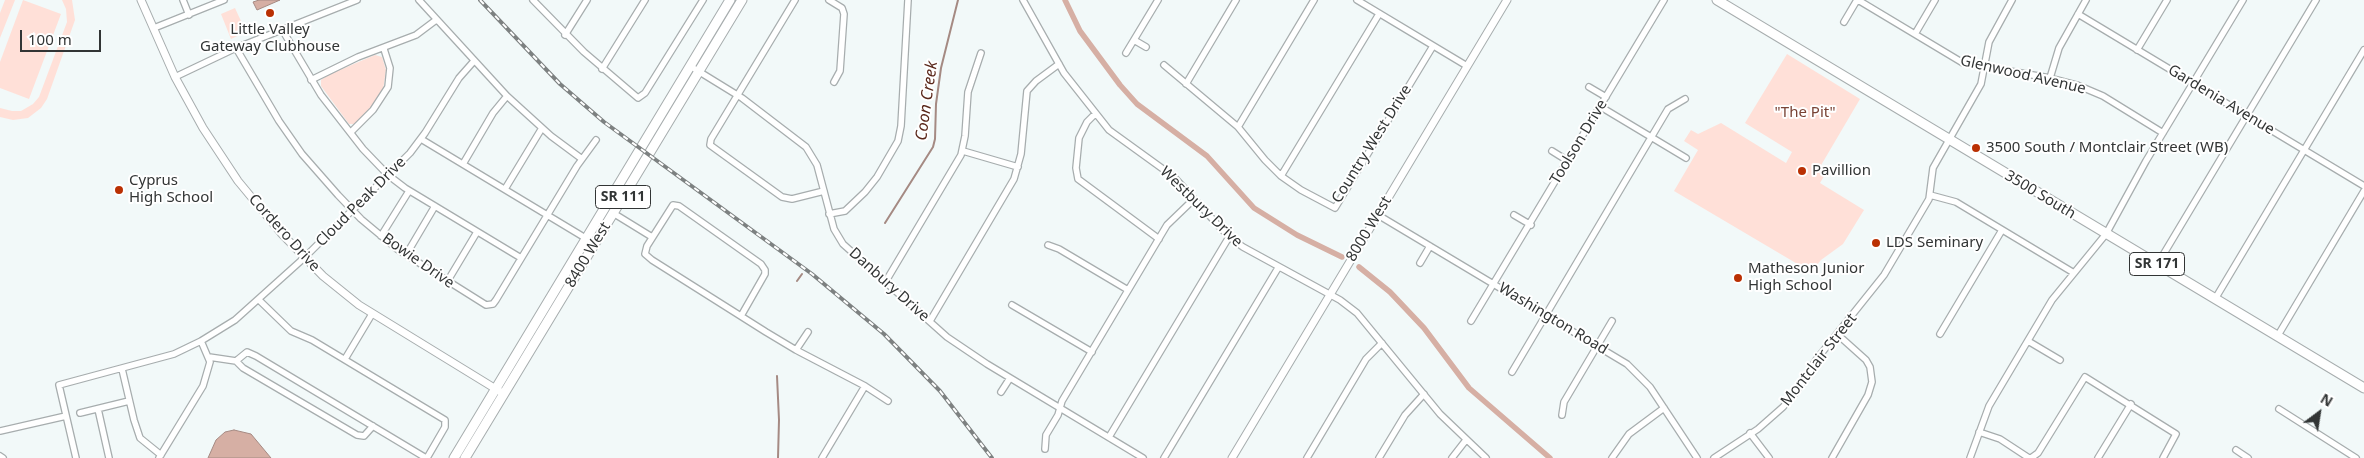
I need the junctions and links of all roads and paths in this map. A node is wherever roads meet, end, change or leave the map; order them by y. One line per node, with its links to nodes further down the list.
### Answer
1 (142, 0): 35 (street, Cordero Drive)
2 (183, 0): 30 (street)
3 (357, 0): 36 (street)
4 (420, 0): 33 (street)
5 (533, 0): 38 (street)
6 (587, 0): 38 (street)
7 (645, 0): 54 (street)
8 (703, 0): 54 (street)
9 (730, 0): 52 (main road, 8400 West / SR 111)
10 (742, 0): 52 (main road, 8400 West / SR 111)
11 (795, 0): 62 (street)
12 (829, 0): 58 (street)
13 (908, 0): 97 (street)
14 (1023, 0): 49 (street, Westbury Drive)
15 (1158, 0): 39 (street)
16 (1236, 0): 60 (street)
17 (1314, 0): 69 (street)
18 (1357, 0): 31 (street)
19 (1507, 0): 51 (street, 8000 West)
20 (1664, 0): 64 (street, Toolson Drive)
21 (1717, 0): 76 (main road, 3500 South / SR 171)
22 (1858, 0): 34 (street); 37 (street, Glenwood Avenue)
23 (1935, 0): 37 (street)
24 (2012, 0): 53 (street, Montclair Street)
25 (2086, 0): 32 (street)
26 (2167, 0): 44 (street)
27 (2243, 0): 59 (street)
28 (2316, 0): 68 (street)
29 (220, 1): 30 (street)
30 (189, 14): 35 (street)
31 (1379, 14): 40 (street); 86 (street)
32 (2078, 14): 44 (street, Gardenia Avenue); 56 (street)
33 (436, 20): 43 (street); 48 (street)
34 (1844, 22)
35 (154, 28): 55 (street, Cordero Drive)
36 (283, 31): 42 (street); 57 (street)
37 (1914, 34): 53 (street, Glenwood Avenue)
38 (565, 35): 54 (street)
39 (1134, 40): 41 (street); 47 (street)
40 (1433, 46): 51 (street); 86 (street, Country West Drive)
41 (1146, 47)
42 (236, 48): 55 (street); 95 (street, Bowie Drive)
43 (384, 49): 57 (street); 71 (street)
44 (2138, 50): 59 (street, Gardenia Avenue)
45 (2364, 50): 77 (street)
46 (981, 53): 78 (street)
47 (1126, 53)
48 (474, 61): 63 (street); 74 (street, Cloud Peak Drive)
49 (1059, 64): 67 (street, Westbury Drive); 84 (street)
50 (1164, 65): 60 (street, Country West Drive)
51 (1467, 66): 99 (street, 8000 West)
52 (694, 68): 62 (street, Danbury Drive); 96 (main road, 8400 West / SR 111); 108 (main road, 8400 West / SR 111)
53 (1985, 68): 56 (street, Glenwood Avenue); 76 (street, Montclair Street)
54 (602, 69)
55 (175, 77): 113 (street, Cordero Drive)
56 (2050, 78): 72 (street, Glenwood Avenue)
57 (311, 80): 71 (street)
58 (834, 82)
59 (2193, 83): 68 (street, Gardenia Avenue); 72 (street)
60 (1186, 84): 69 (street, Country West Drive)
61 (1590, 88): 64 (street)
62 (737, 95): 90 (street, Danbury Drive); 90 (street)
63 (507, 96): 70 (street); 83 (street)
64 (1606, 98): 66 (street, Toolson Drive)
65 (1685, 99): 73 (street)
66 (1601, 107): 73 (street); 82 (street, Toolson Drive)
67 (1095, 114): 93 (street, Westbury Drive); 109 (street)
68 (2246, 115): 77 (street, Gardenia Avenue); 116 (street)
69 (1238, 126): 86 (street, Country West Drive)
70 (542, 128): 81 (street); 88 (street)
71 (351, 132): 85 (street)
72 (2163, 133): 104 (street)
73 (1651, 137): 80 (street); 128 (street)
74 (421, 139): 83 (street); 85 (street, Cloud Peak Drive)
75 (596, 140): 81 (street, Bowie Drive)
76 (1949, 140): 92 (street, Montclair Street); 104 (main road, 3500 South / SR 171)
77 (2304, 150): 87 (street, Gardenia Avenue); 124 (street)
78 (963, 151): 84 (street); 119 (street)
79 (1552, 151): 82 (street)
80 (1686, 158)
81 (582, 159): 98 (street, Bowie Drive)
82 (1568, 161): 101 (street, Toolson Drive)
83 (463, 164): 88 (street)
84 (1018, 167): 130 (street)
85 (388, 175): 89 (street); 95 (street, Cloud Peak Drive)
86 (1282, 176)
87 (2364, 186)
88 (505, 190): 98 (street)
89 (409, 191): 94 (street); 105 (street)
90 (824, 191): 97 (street, Danbury Drive)
91 (2364, 191): 136 (street)
92 (1930, 195): 102 (street); 134 (street, Montclair Street)
93 (1194, 198): 107 (street, Westbury Drive); 109 (street)
94 (435, 206): 103 (street); 112 (street)
95 (352, 210): 105 (street, Bowie Drive); 113 (street, Cloud Peak Drive)
96 (613, 213): 106 (street); 152 (main road, 8400 West / SR 111)
97 (830, 214): 119 (street, Danbury Drive)
98 (547, 215): 108 (street); 114 (street, Bowie Drive)
99 (1378, 215): 111 (street, Washington Road); 123 (street, 8000 West)
100 (1514, 215): 101 (street)
101 (1531, 225): 121 (street, Toolson Drive)
102 (2002, 230): 118 (street); 135 (street)
103 (478, 232): 114 (street); 120 (street)
104 (2106, 234): 116 (main road, 3500 South / SR 171); 118 (street)
105 (381, 236): 112 (street, Bowie Drive)
106 (652, 237): 129 (street); 129 (street)
107 (1229, 237): 117 (street, Westbury Drive); 169 (street)
108 (587, 239): 152 (main road, 8400 West / SR 111)
109 (1159, 239): 122 (street)
110 (1048, 245): 122 (street)
111 (1430, 246): 115 (street); 121 (street, Washington Road)
112 (406, 255): 120 (street, Bowie Drive)
113 (304, 258): 125 (street, Cloud Peak Drive); 127 (street, Cordero Drive)
114 (521, 258): 120 (street, Bowie Drive)
115 (1420, 263)
116 (2157, 265): 124 (main road, 3500 South / SR 171)
117 (1278, 268): 123 (street, Westbury Drive); 181 (street)
118 (2074, 273): 137 (street)
119 (886, 281): 130 (street, Danbury Drive)
120 (447, 282)
121 (1494, 285): 128 (street, Washington Road); 131 (street, Toolson Drive)
122 (1128, 290): 142 (street)
123 (1330, 294): 139 (street, Westbury Drive); 182 (street, 8000 West)
124 (2215, 299): 136 (main road, 3500 South / SR 171)
125 (259, 300): 138 (street, Cloud Peak Drive); 144 (street)
126 (1012, 305): 142 (street)
127 (372, 314): 144 (street); 152 (street, Cordero Drive)
128 (1545, 315): 140 (street, Washington Road); 148 (street)
129 (741, 316): 141 (street)
130 (930, 321): 149 (street, Danbury Drive)
131 (1471, 321)
132 (1612, 321): 140 (street)
133 (808, 332): 141 (street)
134 (1837, 334): 168 (street, Montclair Street); 191 (street)
135 (1940, 334)
136 (2277, 336): 151 (main road, 3500 South / SR 171)
137 (2028, 341): 145 (street); 167 (street)
138 (201, 342): 143 (street); 147 (street, Cloud Peak Drive)
139 (1382, 343): 154 (street, Westbury Drive); 183 (street)
140 (1598, 346): 159 (street, Washington Road); 163 (street)
141 (796, 350): 150 (street)
142 (1092, 352): 158 (street)
143 (209, 357): 146 (street); 173 (street)
144 (345, 359): 176 (street)
145 (2060, 360)
146 (236, 361): 165 (street); 165 (street)
147 (122, 369): 155 (street); 164 (street, Cloud Peak Drive)
148 (1512, 372)
149 (1010, 378): 153 (street); 158 (street, Danbury Drive)
150 (866, 386): 156 (street); 179 (street)
151 (2364, 388)
152 (500, 391): 177 (main road, 8400 West / SR 111); 178 (main road, 8400 West / SR 111)
153 (1001, 392)
154 (1424, 394): 170 (street, Westbury Drive); 184 (street)
155 (129, 401): 160 (street); 173 (street)
156 (888, 402)
157 (2130, 404): 193 (street); 194 (street); 195 (street)
158 (1060, 408): 169 (street, Danbury Drive); 171 (street)
159 (1664, 408): 187 (street); 188 (street, Washington Road)
160 (98, 409): 162 (street); 175 (street)
161 (2280, 409): 197 (street)
162 (80, 413)
163 (1562, 415)
164 (66, 416): 166 (street); 174 (street)
165 (373, 426): 176 (street)
166 (0, 430)
167 (1978, 432): 192 (street); 193 (street)
168 (1750, 433): 189 (street, Montclair Street); 190 (street)
169 (1108, 437): 180 (street, Danbury Drive)
170 (1466, 440): 185 (street); 186 (street, Westbury Drive)
171 (1045, 449)
172 (2236, 450): 196 (street)
173 (160, 457)
174 (76, 458)
175 (109, 458)
176 (426, 458)
177 (454, 458)
178 (465, 458)
179 (822, 458)
180 (1144, 458)
181 (1164, 458)
182 (1232, 458)
183 (1307, 458)
184 (1380, 458)
185 (1452, 458)
186 (1486, 458)
187 (1612, 458)
188 (1697, 458)
189 (1714, 458)
190 (1769, 458)
191 (1832, 458)
192 (1970, 458)
193 (2030, 458)
194 (2098, 458)
195 (2163, 458)
196 (2248, 458)
197 (2356, 458)

